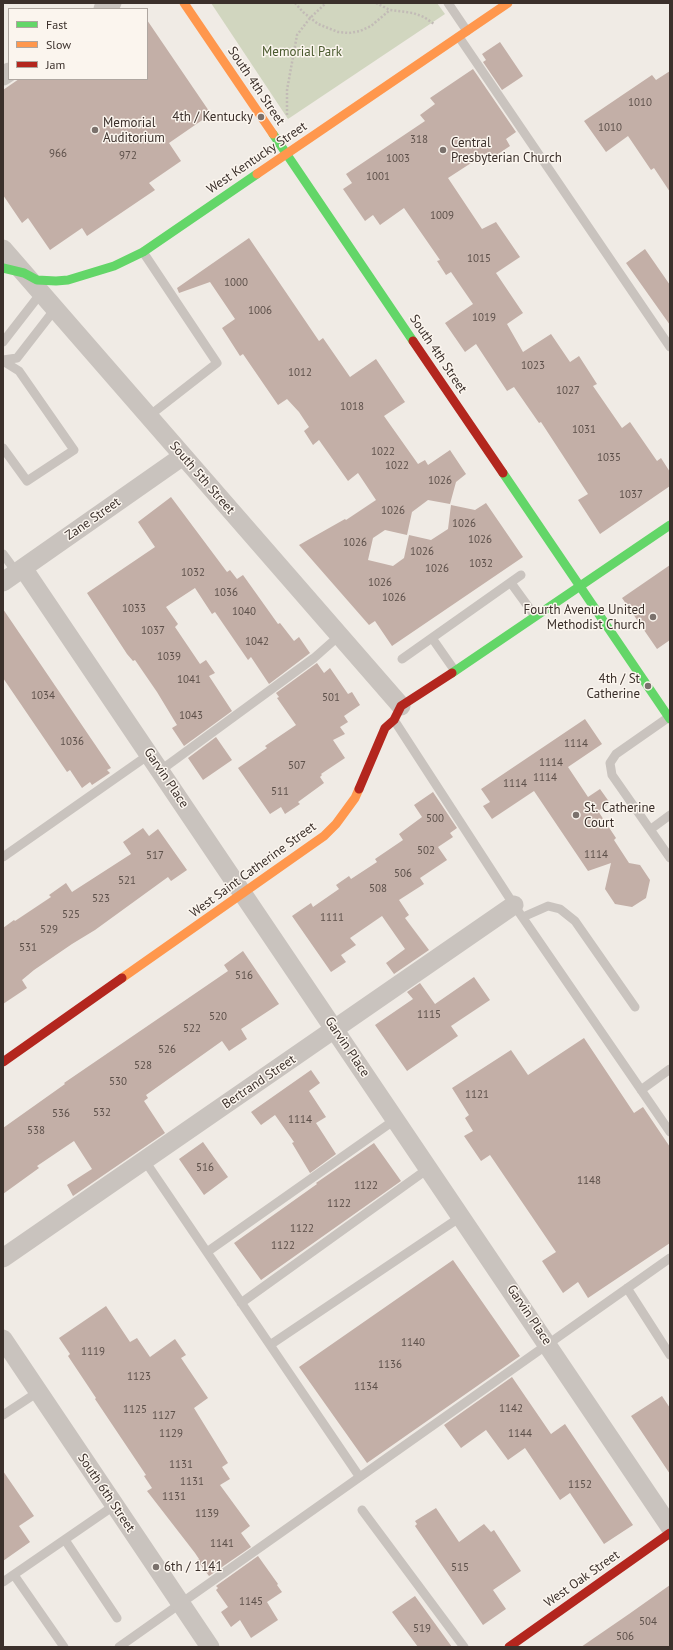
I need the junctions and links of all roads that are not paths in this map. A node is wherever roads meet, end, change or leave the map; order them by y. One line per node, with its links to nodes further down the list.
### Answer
1 (184, 3): 6 (street, South 4th Street)
2 (448, 3): 4 (lane)
3 (508, 3): 4 (street, West Kentucky Street)
4 (467, 31): 5 (street, West Kentucky Street)
5 (459, 37): 6 (street, West Kentucky Street); 14 (lane)
6 (286, 154): 8 (street, West Kentucky Street); 24 (street, South 4th Street)
7 (3, 249): 10 (street, South 5th Street)
8 (143, 252): 10 (street, West Kentucky Street); 16 (lane)
9 (3, 268): 10 (street, West Kentucky Street)
10 (24, 273): 11 (street, South 5th Street)
11 (41, 293): 12 (street, South 5th Street); 13 (lane)
12 (55, 309): 15 (lane); 16 (street, South 5th Street)
13 (3, 342)
14 (670, 348)
15 (3, 360): 17 (lane)
16 (149, 416): 18 (street, South 5th Street)
17 (3, 448)
18 (183, 456): 21 (street, Zane Street); 26 (street, South 5th Street)
19 (670, 525): 24 (street, West Saint Catherine Street)
20 (3, 554): 21 (lane)
21 (14, 574): 32 (street, Garvin Place)
22 (521, 576): 23 (lane)
23 (511, 583): 25 (lane); 27 (lane)
24 (579, 586): 25 (street, West Saint Catherine Street); 31 (street, South 4th Street)
25 (535, 616): 29 (street, West Saint Catherine Street)
26 (340, 635): 30 (street, South 5th Street); 33 (lane)
27 (432, 638): 28 (lane); 29 (lane)
28 (402, 659)
29 (455, 671): 30 (street, West Saint Catherine Street)
30 (398, 713): 38 (street, West Saint Catherine Street); 39 (lane)
31 (669, 718): 35 (lane)
32 (150, 754): 33 (street, Garvin Place); 36 (lane)
33 (160, 770): 38 (street, Garvin Place)
34 (670, 815): 35 (lane)
35 (651, 829): 37 (lane)
36 (3, 857)
37 (670, 858)
38 (244, 893): 41 (street, Garvin Place); 42 (street, West Saint Catherine Street)
39 (518, 911): 40 (lane); 41 (street, Bertrand Street); 44 (lane)
40 (635, 1007)
41 (336, 1030): 45 (street, Garvin Place); 47 (street, Bertrand Street)
42 (3, 1062)
43 (670, 1070): 44 (lane)
44 (641, 1090): 46 (lane)
45 (396, 1119): 48 (street, Garvin Place); 50 (lane)
46 (670, 1132)
47 (145, 1161): 50 (lane); 51 (street, Bertrand Street)
48 (429, 1168): 49 (street, Garvin Place); 54 (lane)
49 (462, 1216): 56 (street, Garvin Place); 57 (lane)
50 (207, 1252): 54 (lane)
51 (3, 1258)
52 (670, 1258): 53 (lane)
53 (627, 1288): 56 (lane); 58 (lane)
54 (241, 1303): 57 (lane)
55 (3, 1339): 59 (street, South 6th Street)
56 (548, 1343): 61 (lane); 64 (street, Garvin Place)
57 (270, 1345): 61 (lane)
58 (670, 1355)
59 (38, 1392): 60 (lane); 62 (street, South 6th Street)
60 (3, 1415)
61 (359, 1476): 69 (lane)
62 (115, 1505): 66 (lane); 69 (street, South 6th Street)
63 (362, 1510): 74 (lane)
64 (670, 1527)
65 (670, 1533): 75 (street, West Oak Street)
66 (65, 1540): 67 (lane); 70 (lane)
67 (14, 1575): 68 (lane); 71 (lane)
68 (3, 1582)
69 (180, 1602): 72 (lane); 73 (street, South 6th Street)
70 (117, 1618)
71 (64, 1647)
72 (119, 1647)
73 (210, 1647)
74 (464, 1647)
75 (509, 1647)

